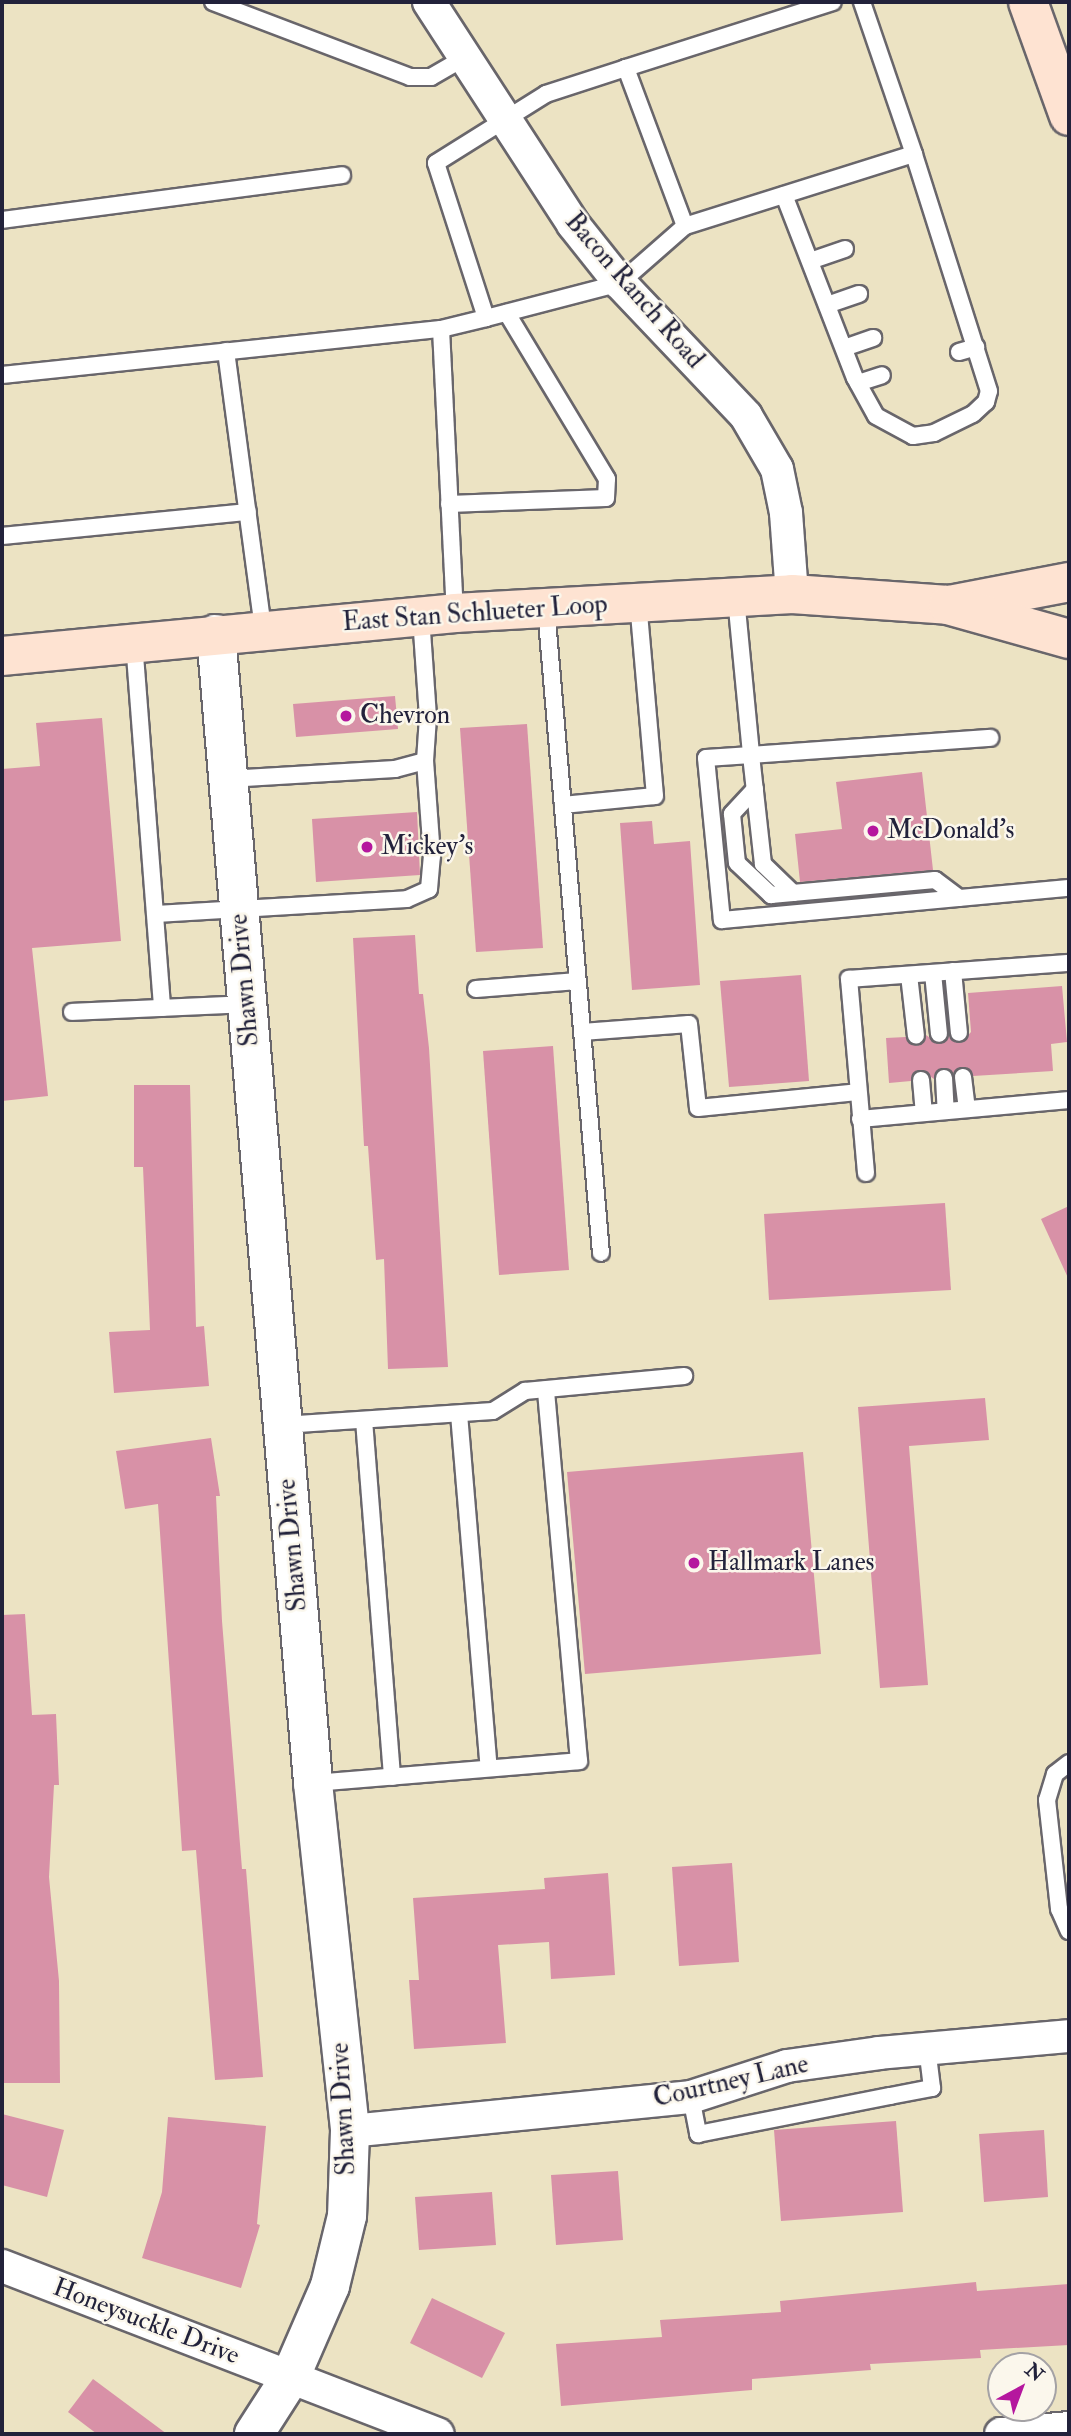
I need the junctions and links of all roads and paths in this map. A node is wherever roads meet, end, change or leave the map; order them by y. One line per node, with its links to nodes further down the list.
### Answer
1 (213, 2): 6 (lane)
2 (429, 2): 6 (street, Bacon Ranch Road)
3 (833, 2): 7 (lane)
4 (862, 2): 10 (lane)
5 (1028, 2): 8 (main road)
6 (464, 58): 9 (street, Bacon Ranch Road)
7 (626, 68): 9 (lane); 14 (lane)
8 (1069, 116)
9 (504, 124): 17 (street, Bacon Ranch Road); 21 (lane)
10 (914, 154): 12 (lane); 24 (lane)
11 (342, 175): 13 (lane)
12 (784, 195): 14 (lane); 16 (lane)
13 (2, 220)
14 (685, 226): 17 (lane)
15 (845, 249): 16 (lane)
16 (810, 261): 19 (lane)
17 (620, 283): 20 (lane); 35 (street, Bacon Ranch Road)
18 (859, 294): 19 (lane)
19 (827, 305): 25 (lane)
20 (506, 313): 21 (lane); 31 (lane)
21 (486, 318): 22 (lane)
22 (441, 329): 26 (lane); 31 (lane)
23 (873, 338): 25 (lane)
24 (976, 347): 27 (lane); 30 (lane)
25 (844, 348): 30 (lane)
26 (226, 351): 28 (lane); 32 (lane)
27 (959, 352)
28 (2, 375)
29 (883, 375): 30 (lane)
30 (858, 383)
31 (449, 503): 40 (lane)
32 (248, 512): 33 (lane); 41 (lane)
33 (2, 536)
34 (1069, 582): 38 (main road, East Stan Schlueter Loop)
35 (792, 594): 36 (main road, East Stan Schlueter Loop); 38 (main road, East Stan Schlueter Loop)
36 (736, 597): 37 (main road, East Stan Schlueter Loop); 47 (lane)
37 (638, 603): 39 (main road, East Stan Schlueter Loop); 51 (lane)
38 (948, 605): 43 (main road, East Stan Schlueter Loop)
39 (546, 608): 40 (main road, East Stan Schlueter Loop); 51 (lane)
40 (438, 615): 41 (main road, East Stan Schlueter Loop); 48 (lane)
41 (263, 630): 42 (main road, East Stan Schlueter Loop)
42 (216, 635): 44 (main road, East Stan Schlueter Loop); 49 (street, Shawn Drive)
43 (1069, 639)
44 (134, 642): 45 (main road, East Stan Schlueter Loop); 56 (lane)
45 (2, 656)
46 (990, 738): 47 (lane)
47 (751, 754): 50 (lane); 54 (lane)
48 (425, 761): 49 (lane); 55 (lane)
49 (228, 779): 55 (street, Shawn Drive)
50 (755, 789): 53 (lane); 53 (lane)
51 (563, 805): 61 (lane)
52 (1069, 888): 54 (lane)
53 (793, 893): 54 (lane)
54 (959, 898)
55 (239, 909): 56 (lane); 63 (street, Shawn Drive)
56 (156, 914): 64 (lane)
57 (1069, 963): 58 (lane)
58 (953, 971): 59 (lane); 67 (lane)
59 (933, 973): 60 (lane); 68 (lane)
60 (909, 975): 69 (lane); 73 (lane)
61 (578, 981): 62 (lane); 66 (lane)
62 (476, 989)
63 (247, 1004): 64 (lane); 85 (street, Shawn Drive)
64 (162, 1008): 65 (lane)
65 (72, 1012)
66 (582, 1032): 73 (lane); 80 (lane)
67 (959, 1032)
68 (939, 1034)
69 (916, 1036)
70 (963, 1077): 75 (lane)
71 (944, 1078): 76 (lane)
72 (921, 1080): 77 (lane)
73 (858, 1092): 78 (lane)
74 (1069, 1100): 75 (lane)
75 (967, 1109): 76 (lane)
76 (946, 1111): 77 (lane)
77 (924, 1113): 78 (lane)
78 (860, 1119): 79 (lane)
79 (866, 1173)
80 (600, 1253)
81 (684, 1376): 82 (lane)
82 (546, 1389): 83 (lane); 87 (lane)
83 (459, 1414): 84 (lane); 87 (lane)
84 (364, 1420): 85 (lane); 88 (lane)
85 (283, 1425): 89 (street, Shawn Drive)
86 (1069, 1763): 90 (lane)
87 (489, 1768): 88 (lane)
88 (392, 1776): 89 (lane)
89 (313, 1783): 94 (street, Shawn Drive)
90 (1069, 1931)
91 (1069, 2036): 92 (street, Courtney Lane)
92 (927, 2049): 93 (street, Courtney Lane); 93 (lane)
93 (691, 2097): 94 (street, Courtney Lane)
94 (350, 2131): 96 (street, Shawn Drive)
95 (2, 2266): 96 (street, Honeysuckle Drive)
96 (290, 2378): 98 (street, Shawn Drive); 99 (street, Honeysuckle Drive)
97 (1069, 2428): 100 (street)
98 (254, 2434)
99 (438, 2434)
100 (1001, 2434)

